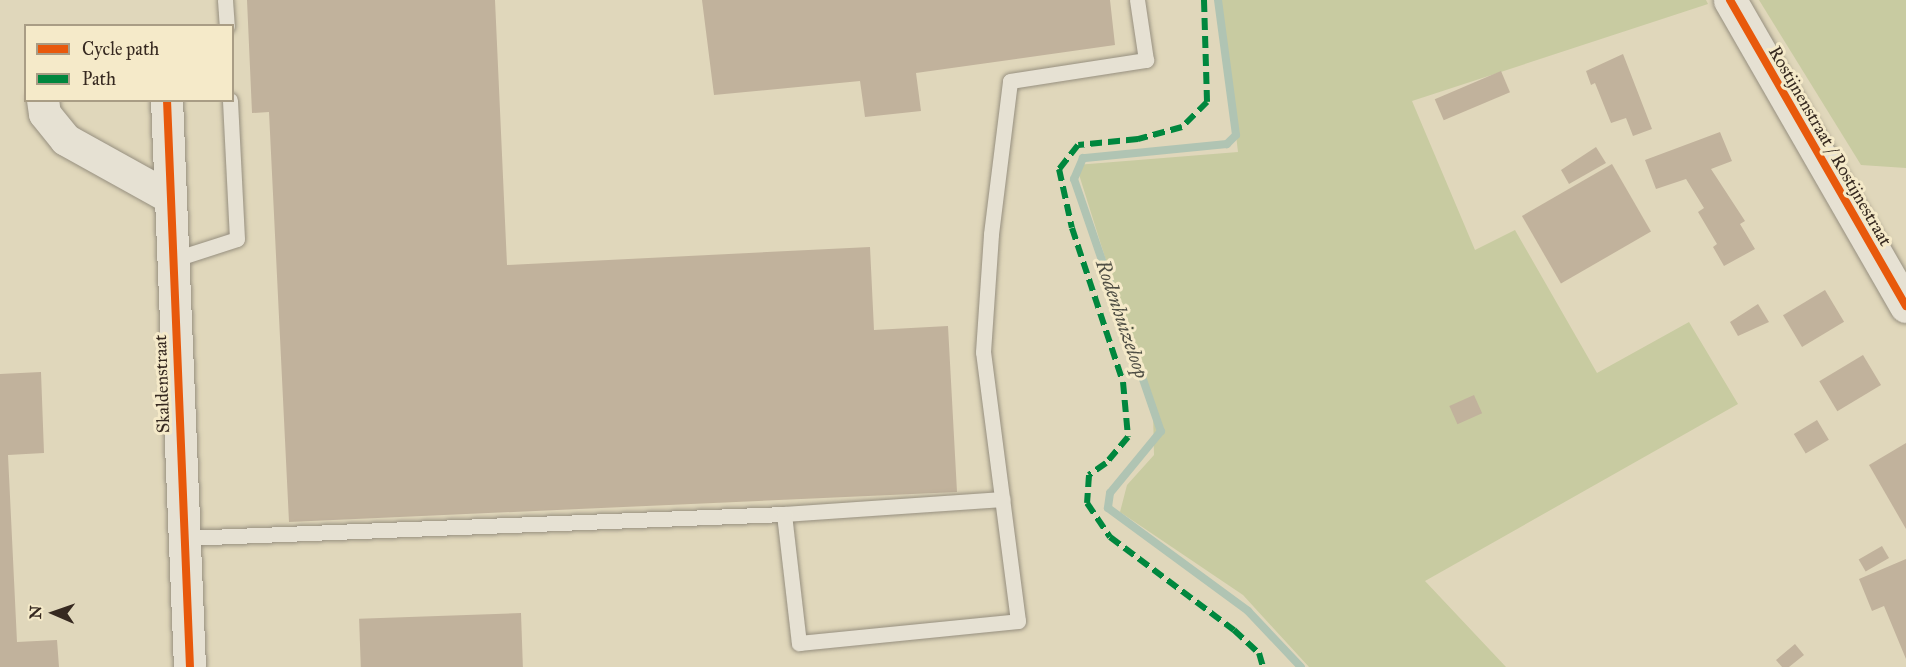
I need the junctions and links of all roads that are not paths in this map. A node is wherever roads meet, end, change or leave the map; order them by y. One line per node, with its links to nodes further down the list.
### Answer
1 (225, 0): 4 (lane)
2 (1137, 0): 11 (lane)
3 (1730, 0): 10 (street, Rostijnenstraat / Rostijnestraat)
4 (226, 24)
5 (43, 102): 8 (street)
6 (167, 102): 8 (street, Skaldenstraat)
7 (230, 102): 9 (lane)
8 (169, 197): 9 (street, Skaldenstraat)
9 (172, 260): 13 (street, Skaldenstraat)
10 (1906, 306)
11 (1002, 499): 12 (lane); 12 (lane)
12 (784, 514): 13 (lane)
13 (184, 538): 14 (street, Skaldenstraat)
14 (190, 667)

